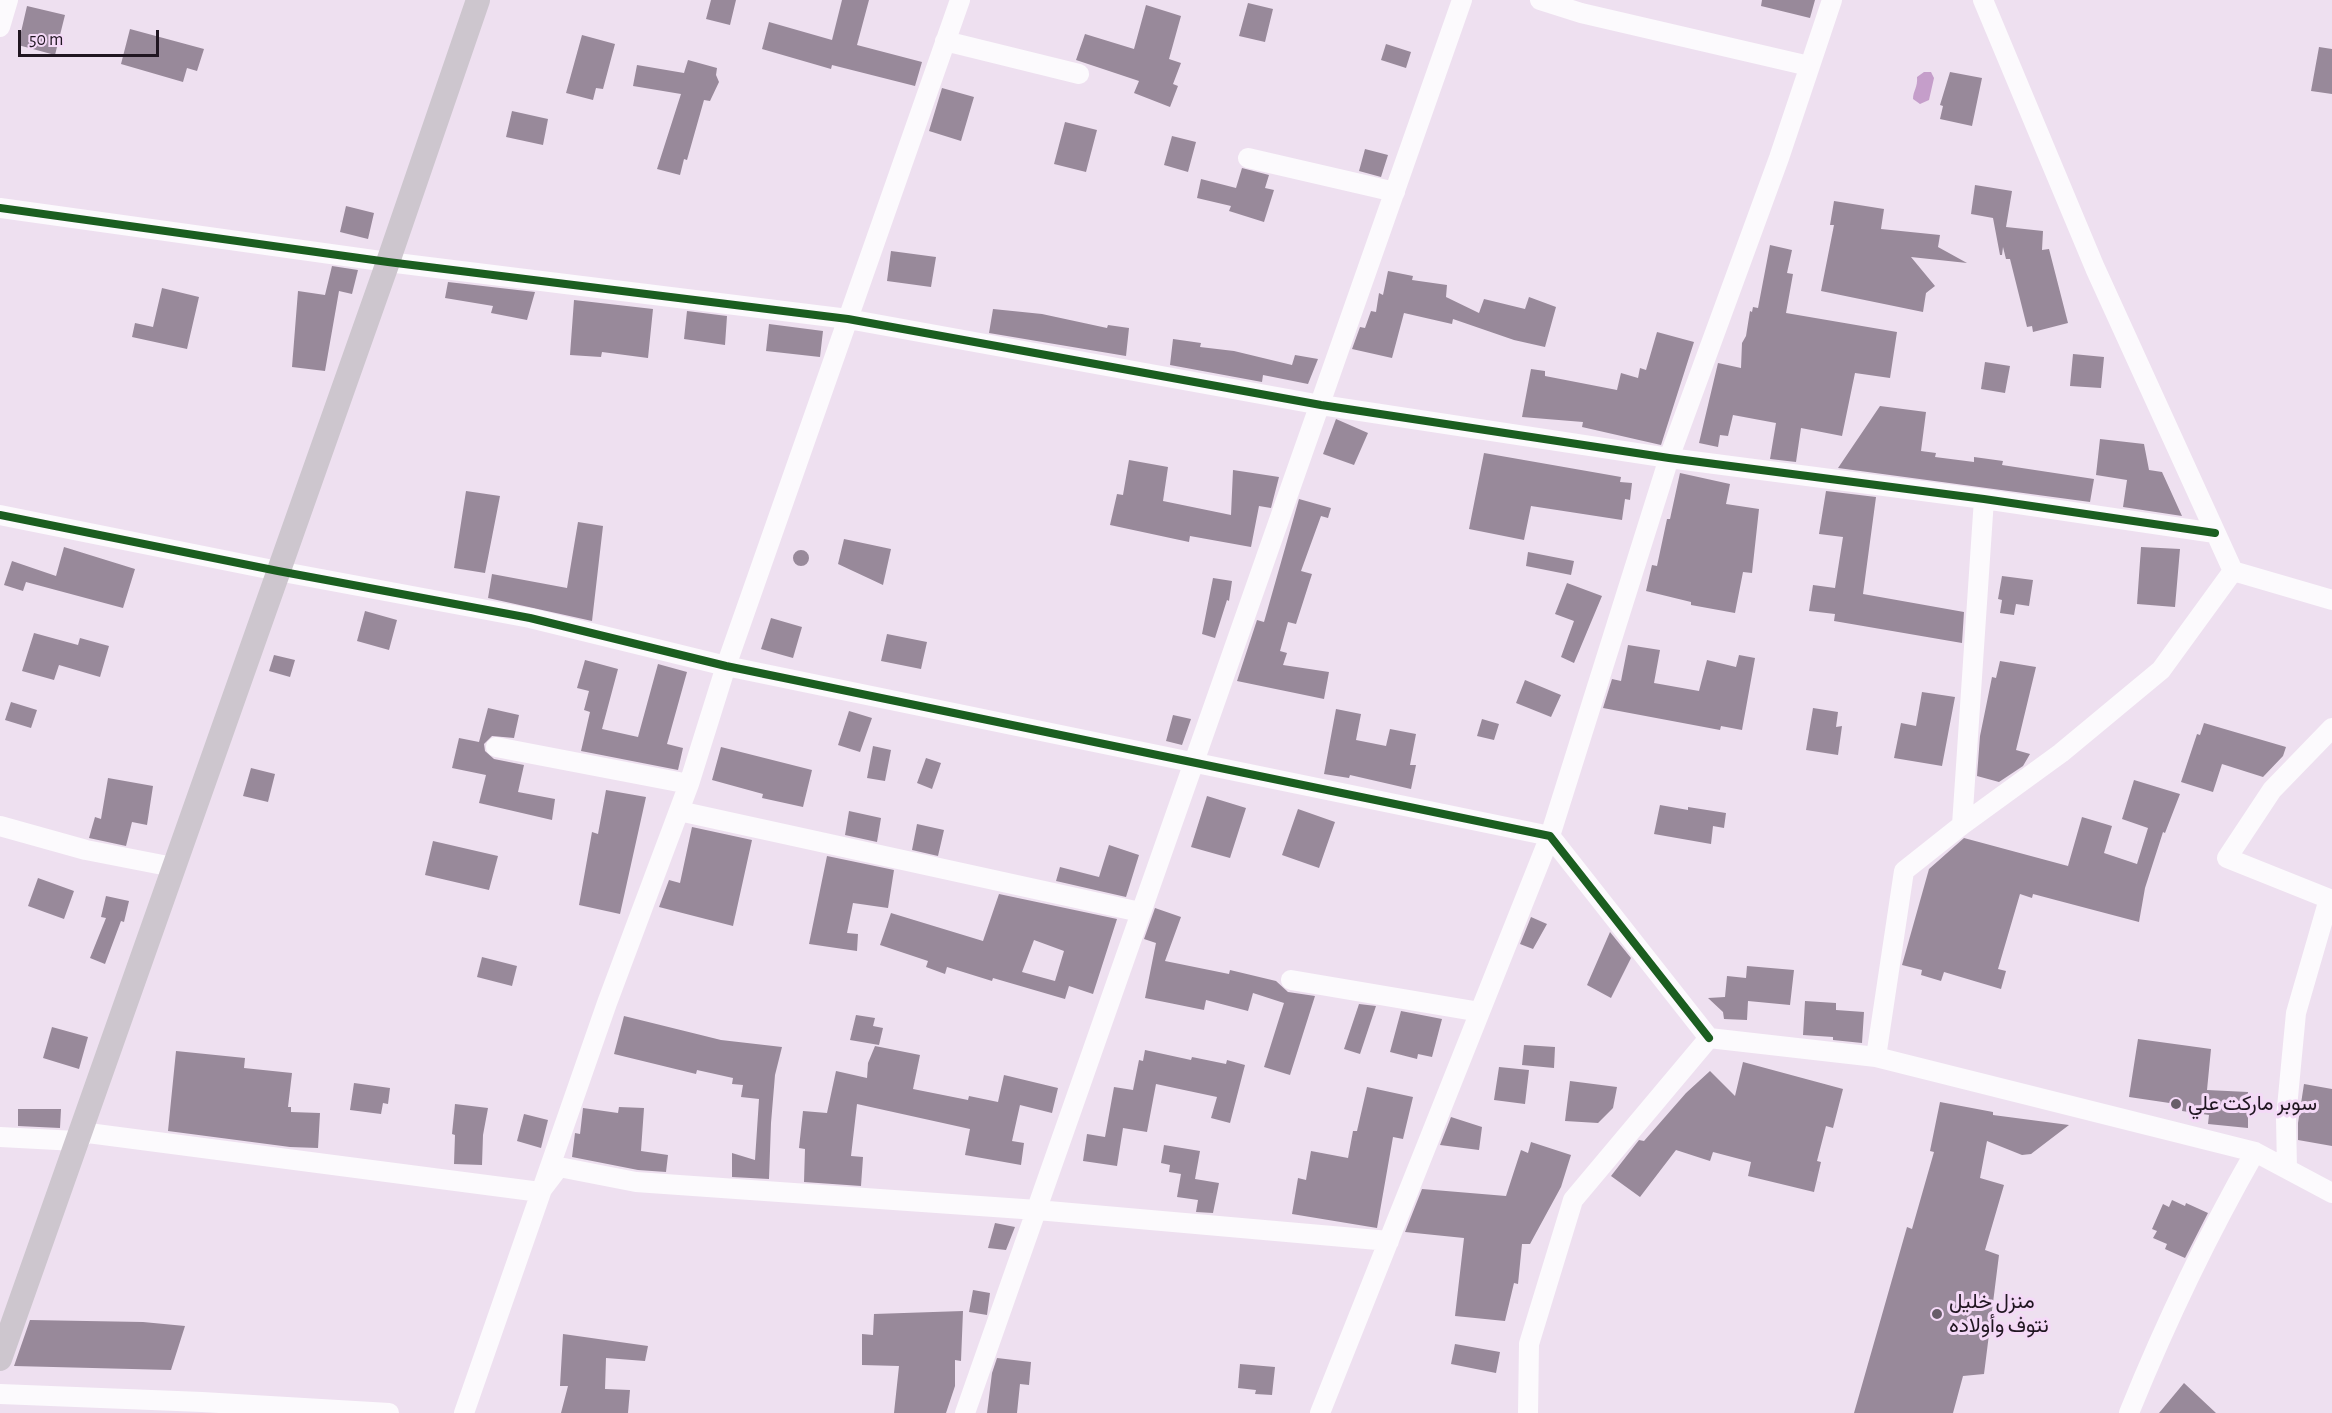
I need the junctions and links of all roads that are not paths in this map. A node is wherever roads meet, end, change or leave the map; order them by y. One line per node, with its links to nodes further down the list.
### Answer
1 (8, 0): 8 (street)
2 (478, 0): 15 (main road)
3 (960, 0): 9 (street)
4 (1462, 0): 13 (street)
5 (1540, 0): 10 (street)
6 (1832, 0): 10 (street)
7 (1983, 0): 21 (street)
8 (0, 27)
9 (945, 41): 11 (street); 16 (street)
10 (1809, 66): 18 (street)
11 (1079, 74)
12 (1248, 158): 13 (street)
13 (1395, 192): 17 (street)
14 (0, 208): 15 (street)
15 (388, 262): 16 (street); 22 (main road)
16 (848, 318): 17 (street); 25 (street)
17 (1321, 405): 18 (street); 28 (street)
18 (1669, 458): 19 (street); 33 (street)
19 (1984, 499): 21 (street); 31 (street)
20 (0, 515): 22 (street)
21 (2215, 533): 23 (street)
22 (278, 571): 25 (street); 34 (main road)
23 (2233, 571): 24 (street); 31 (street)
24 (2332, 600)
25 (726, 666): 28 (street); 29 (street)
26 (2332, 728): 35 (street)
27 (496, 747): 29 (street)
28 (1194, 763): 33 (street); 36 (street)
29 (689, 784): 30 (street)
30 (680, 811): 36 (street); 45 (street)
31 (1962, 825): 40 (street)
32 (0, 826): 34 (street)
33 (1550, 836): 38 (street); 39 (street)
34 (173, 867): 42 (main road)
35 (2330, 900): 44 (street)
36 (1140, 912): 47 (street)
37 (1291, 980): 38 (street)
38 (1480, 1012): 48 (street)
39 (1709, 1038): 40 (street); 55 (street)
40 (1876, 1057): 43 (street)
41 (0, 1137): 42 (street)
42 (76, 1141): 45 (street); 49 (main road)
43 (2255, 1152): 44 (street); 56 (street)
44 (2287, 1169): 46 (street)
45 (540, 1192): 47 (street); 52 (street)
46 (2332, 1193)
47 (1037, 1210): 48 (street); 53 (street)
48 (1389, 1241): 54 (street)
49 (0, 1359)
50 (0, 1394): 51 (street)
51 (389, 1413)
52 (464, 1413)
53 (965, 1413)
54 (1320, 1413)
55 (1528, 1413)
56 (2129, 1413)

